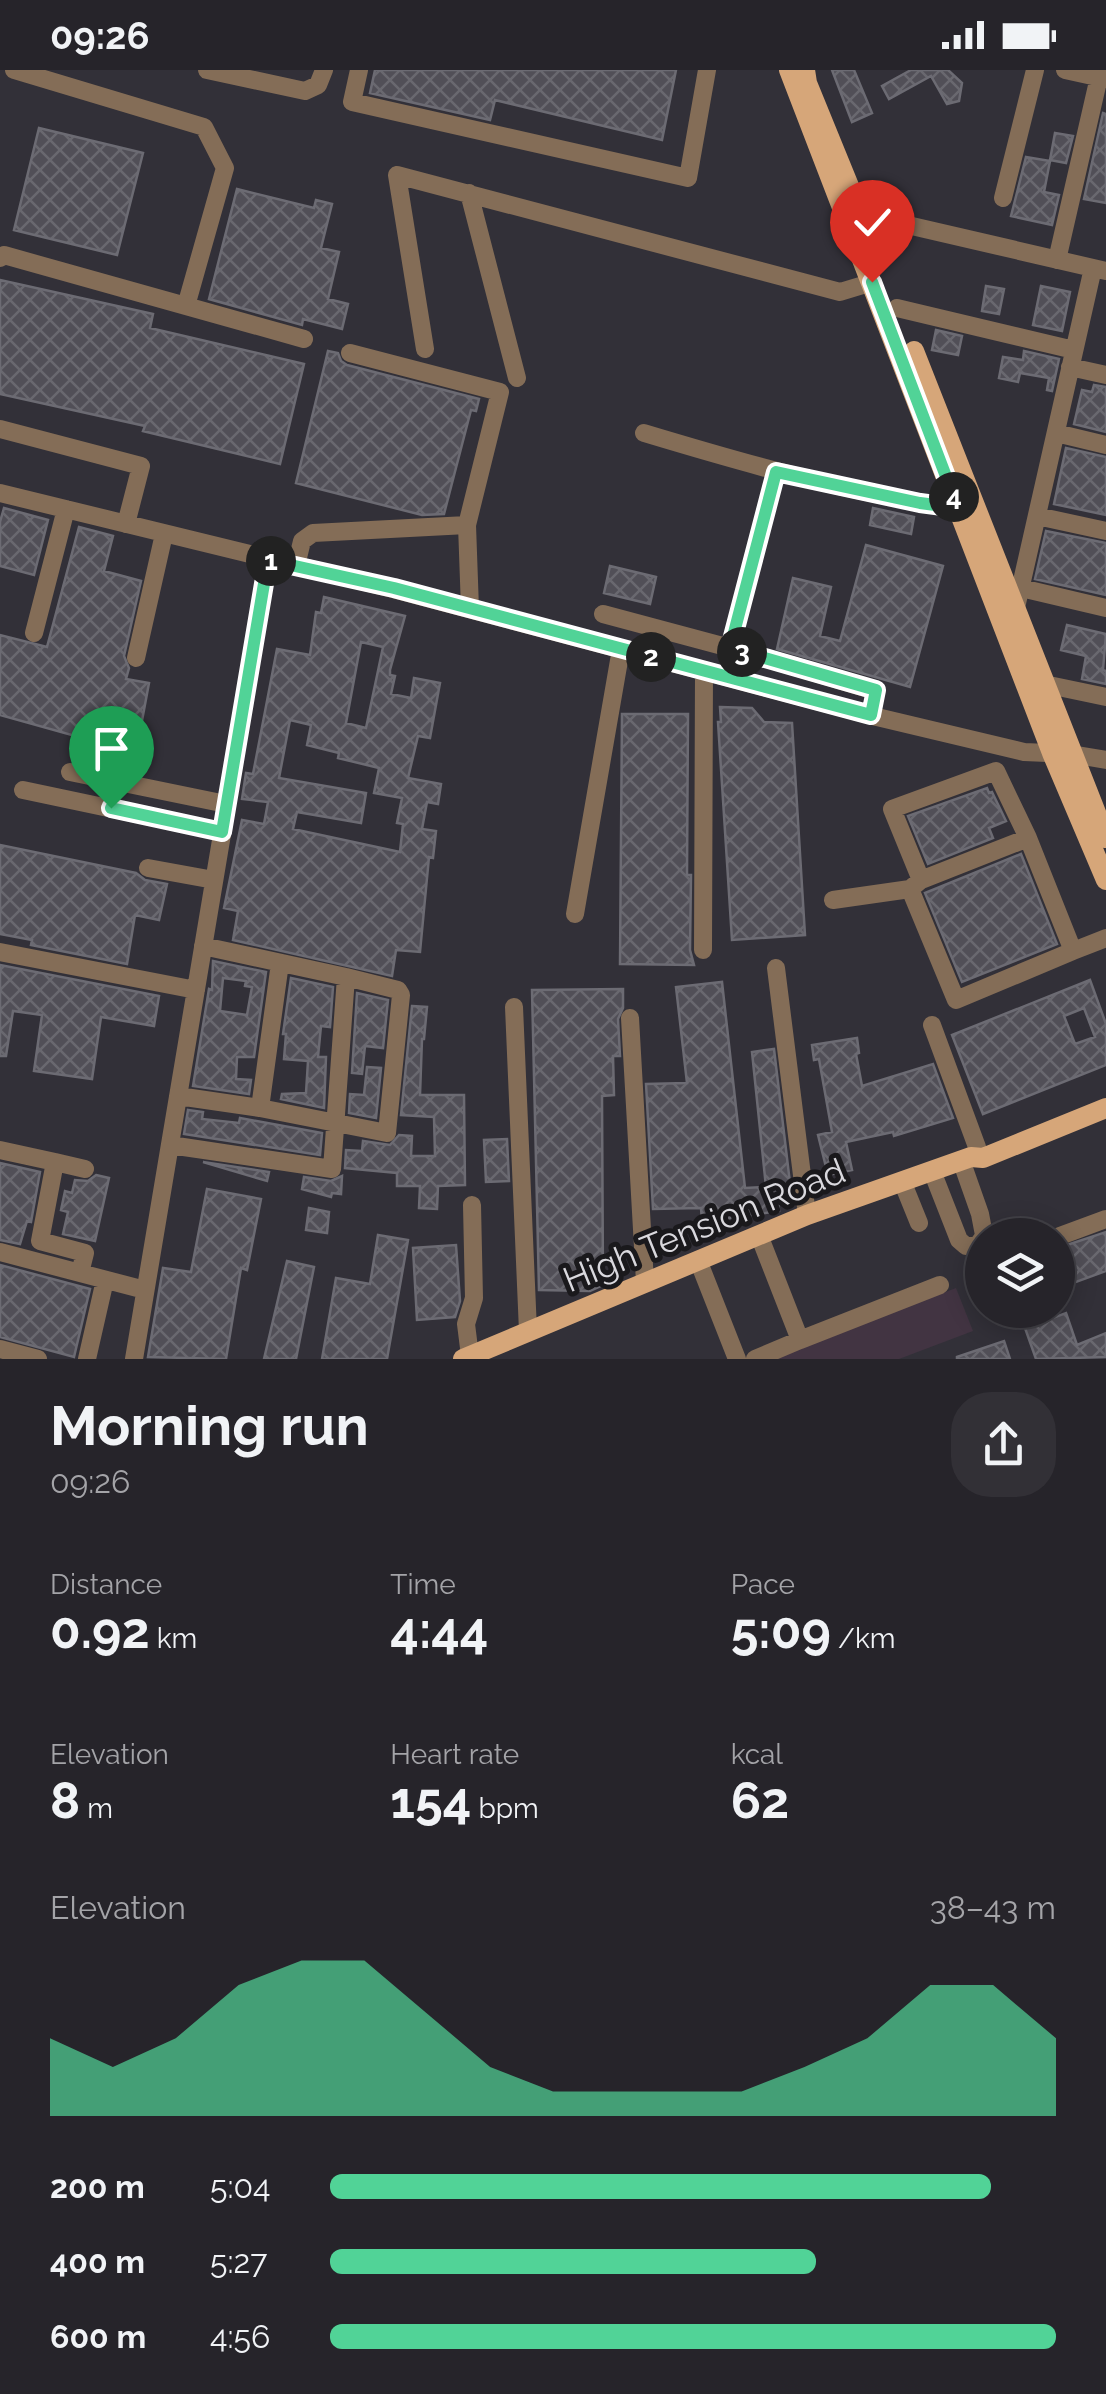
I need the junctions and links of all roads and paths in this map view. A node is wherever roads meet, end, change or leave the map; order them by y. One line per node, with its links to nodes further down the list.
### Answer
1 (14, 70): 18 (street)
2 (206, 70): 3 (street)
3 (324, 70)
4 (358, 70): 5 (street)
5 (706, 70)
6 (790, 70): 17 (main road)
7 (805, 70): 13 (main road)
8 (1035, 70): 12 (street)
9 (1065, 70): 10 (street)
10 (1103, 78): 15 (street)
11 (469, 193): 17 (street); 21 (street); 25 (street)
12 (1004, 198)
13 (860, 214): 15 (street); 19 (main road)
14 (0, 258): 18 (street)
15 (1057, 260): 16 (street)
16 (1099, 269): 23 (street)
17 (872, 282): 32 (main road)
18 (186, 306): 20 (street)
19 (897, 308): 23 (street); 44 (main road)
20 (304, 338)
21 (425, 348)
22 (350, 353): 36 (street)
23 (1072, 359): 24 (street); 28 (street)
24 (1106, 375)
25 (517, 378)
26 (0, 430): 35 (street)
27 (644, 433): 30 (street)
28 (1056, 433): 29 (street); 34 (street)
29 (1106, 445)
30 (776, 472): 32 (street); 47 (street)
31 (0, 493): 33 (street)
32 (958, 508): 54 (main road)
33 (66, 509): 35 (street); 46 (street)
34 (1037, 516): 37 (street); 41 (street)
35 (126, 524): 38 (street)
36 (467, 525): 40 (street); 43 (street)
37 (1106, 531)
38 (164, 534): 39 (street); 49 (street)
39 (268, 560): 40 (street); 59 (street)
40 (296, 566): 43 (street)
41 (1021, 588): 42 (street); 44 (street)
42 (1106, 608)
43 (470, 609): 48 (street)
44 (1015, 612): 51 (main road)
45 (604, 614): 47 (street)
46 (34, 633)
47 (730, 648): 53 (street)
48 (621, 649): 50 (street); 68 (street)
49 (136, 658)
50 (704, 671): 53 (street); 71 (street)
51 (1044, 684): 52 (street); 54 (main road)
52 (1106, 697)
53 (871, 715): 55 (street)
54 (1053, 731): 55 (main road)
55 (1062, 753): 56 (street); 62 (main road); 65 (main road)
56 (1106, 760)
57 (70, 772): 59 (street)
58 (23, 790): 60 (street)
59 (226, 804): 60 (street)
60 (222, 832): 64 (street)
61 (1028, 838): 66 (street); 66 (street); 73 (street)
62 (1106, 838)
63 (148, 868): 64 (street)
64 (214, 880): 70 (street)
65 (1106, 880)
66 (916, 885): 67 (street); 73 (street)
67 (833, 900)
68 (575, 914)
69 (1106, 938): 73 (street)
70 (203, 946): 74 (street); 77 (street)
71 (702, 950)
72 (0, 952): 77 (street)
73 (1072, 952)
74 (280, 963): 76 (street); 83 (street)
75 (776, 968): 94 (street)
76 (346, 976): 85 (street); 85 (street)
77 (196, 990): 82 (street)
78 (514, 1006): 108 (street)
79 (630, 1018): 105 (street)
80 (932, 1025): 88 (street)
81 (1106, 1094): 88 (main road, High Tension Road)
82 (178, 1096): 83 (street); 86 (street)
83 (260, 1108): 85 (street)
84 (1106, 1108): 88 (main road, High Tension Road)
85 (336, 1122): 86 (street)
86 (170, 1145): 107 (street)
87 (0, 1150): 89 (street)
88 (970, 1155): 91 (main road, High Tension Road); 95 (street)
89 (55, 1162): 90 (street); 103 (street)
90 (85, 1169)
91 (932, 1170): 92 (main road, High Tension Road); 100 (street)
92 (902, 1181): 94 (main road, High Tension Road); 97 (street)
93 (472, 1205): 112 (street)
94 (807, 1215): 99 (main road, High Tension Road)
95 (981, 1218)
96 (1106, 1218): 98 (street)
97 (918, 1223)
98 (1075, 1230)
99 (759, 1235): 102 (main road, High Tension Road); 109 (street)
100 (965, 1245)
101 (0, 1252): 103 (street)
102 (698, 1260): 105 (main road, High Tension Road); 116 (street)
103 (80, 1272): 104 (street)
104 (105, 1280): 107 (street); 114 (street)
105 (645, 1282): 108 (main road, High Tension Road)
106 (940, 1285): 109 (street)
107 (145, 1290): 115 (street)
108 (528, 1331): 111 (main road, High Tension Road)
109 (800, 1340): 117 (street)
110 (0, 1349): 113 (street)
111 (505, 1351): 112 (main road, High Tension Road)
112 (467, 1358)
113 (38, 1359)
114 (87, 1359)
115 (134, 1359)
116 (737, 1359)
117 (755, 1359)

